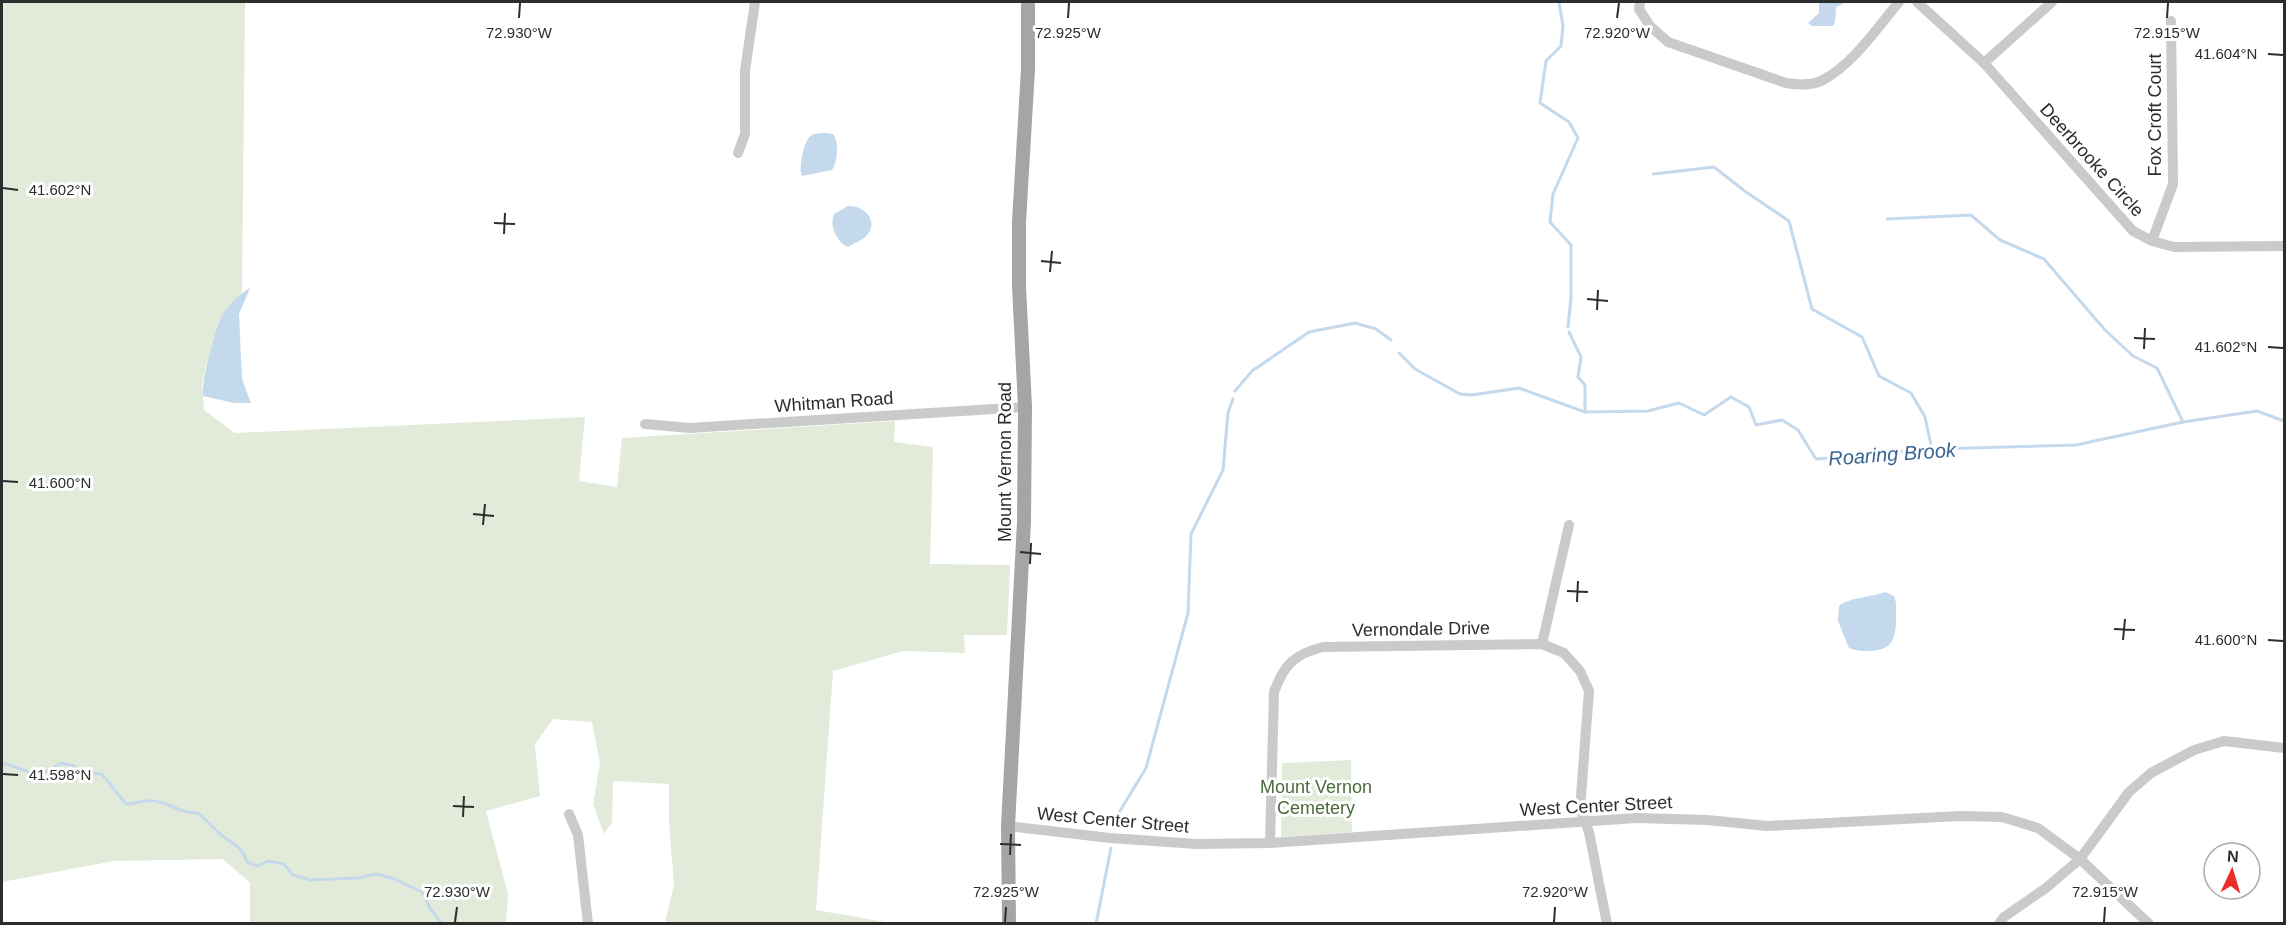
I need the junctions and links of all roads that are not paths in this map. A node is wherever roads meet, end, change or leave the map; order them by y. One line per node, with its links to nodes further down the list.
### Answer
1 (755, 2): 9 (street)
2 (1028, 2): 12 (main road, Mount Vernon Road)
3 (1640, 2): 4 (street)
4 (1899, 2)
5 (1917, 2): 8 (street, Deerbrooke Circle)
6 (2052, 2): 8 (street)
7 (2171, 21): 10 (street, Fox Croft Court)
8 (1984, 63): 10 (street, Deerbrooke Circle)
9 (738, 153)
10 (2152, 241): 11 (street, Deerbrooke Circle)
11 (2284, 246)
12 (1025, 407): 13 (street, Whitman Road); 19 (main road, Mount Vernon Road)
13 (645, 424)
14 (1569, 525): 15 (street)
15 (1542, 645): 18 (street, Vernondale Drive); 20 (street, Vernondale Drive)
16 (2284, 748): 21 (street)
17 (569, 814): 22 (street)
18 (1585, 821): 20 (street, West Center Street); 21 (street, West Center Street); 24 (street, Vernondale Drive)
19 (1008, 826): 20 (street, West Center Street); 23 (main road, Mount Vernon Road)
20 (1270, 843)
21 (2080, 859): 25 (street); 26 (street, West Center Street)
22 (588, 924)
23 (1009, 924)
24 (1607, 924)
25 (1999, 924)
26 (2149, 924)

